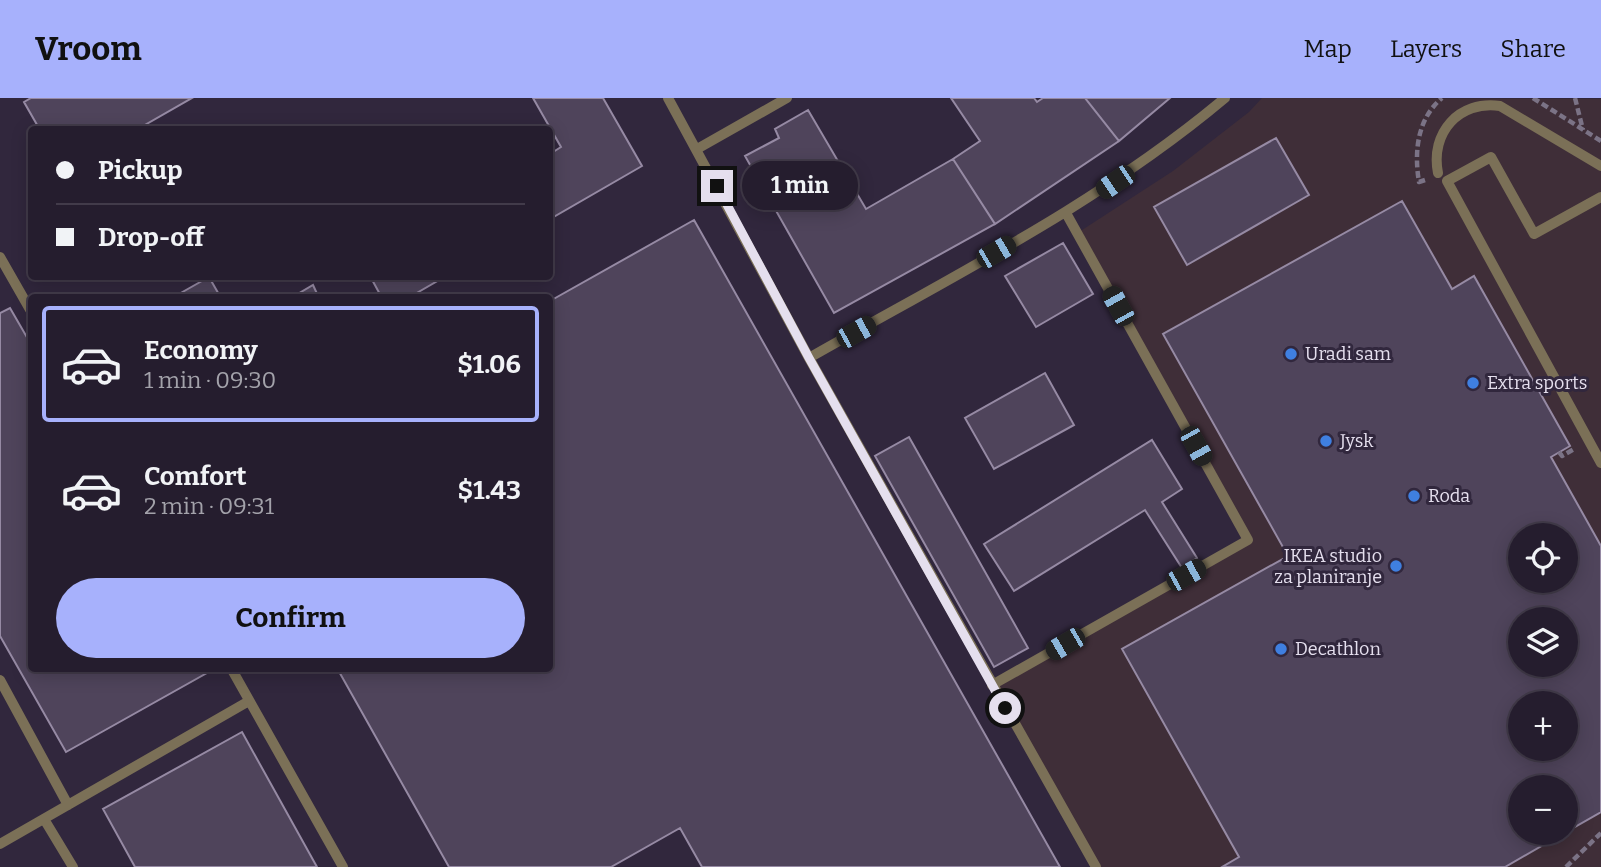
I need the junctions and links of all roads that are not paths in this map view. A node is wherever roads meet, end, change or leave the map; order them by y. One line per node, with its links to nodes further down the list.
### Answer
1 (668, 98): 4 (lane)
2 (788, 98): 4 (lane)
3 (1225, 98): 8 (lane)
4 (697, 149): 11 (lane)
5 (1597, 164): 6 (lane)
6 (1438, 173)
7 (1601, 197): 12 (lane)
8 (1066, 213): 11 (lane); 15 (lane)
9 (0, 257): 10 (lane)
10 (28, 306)
11 (809, 358): 15 (lane)
12 (1601, 463)
13 (233, 672): 16 (lane)
14 (0, 680): 17 (lane)
15 (992, 685): 22 (lane)
16 (249, 701): 17 (lane); 21 (lane)
17 (68, 805): 18 (lane)
18 (44, 818): 19 (lane); 20 (lane)
19 (0, 844)
20 (73, 867)
21 (343, 867)
22 (1096, 867)

